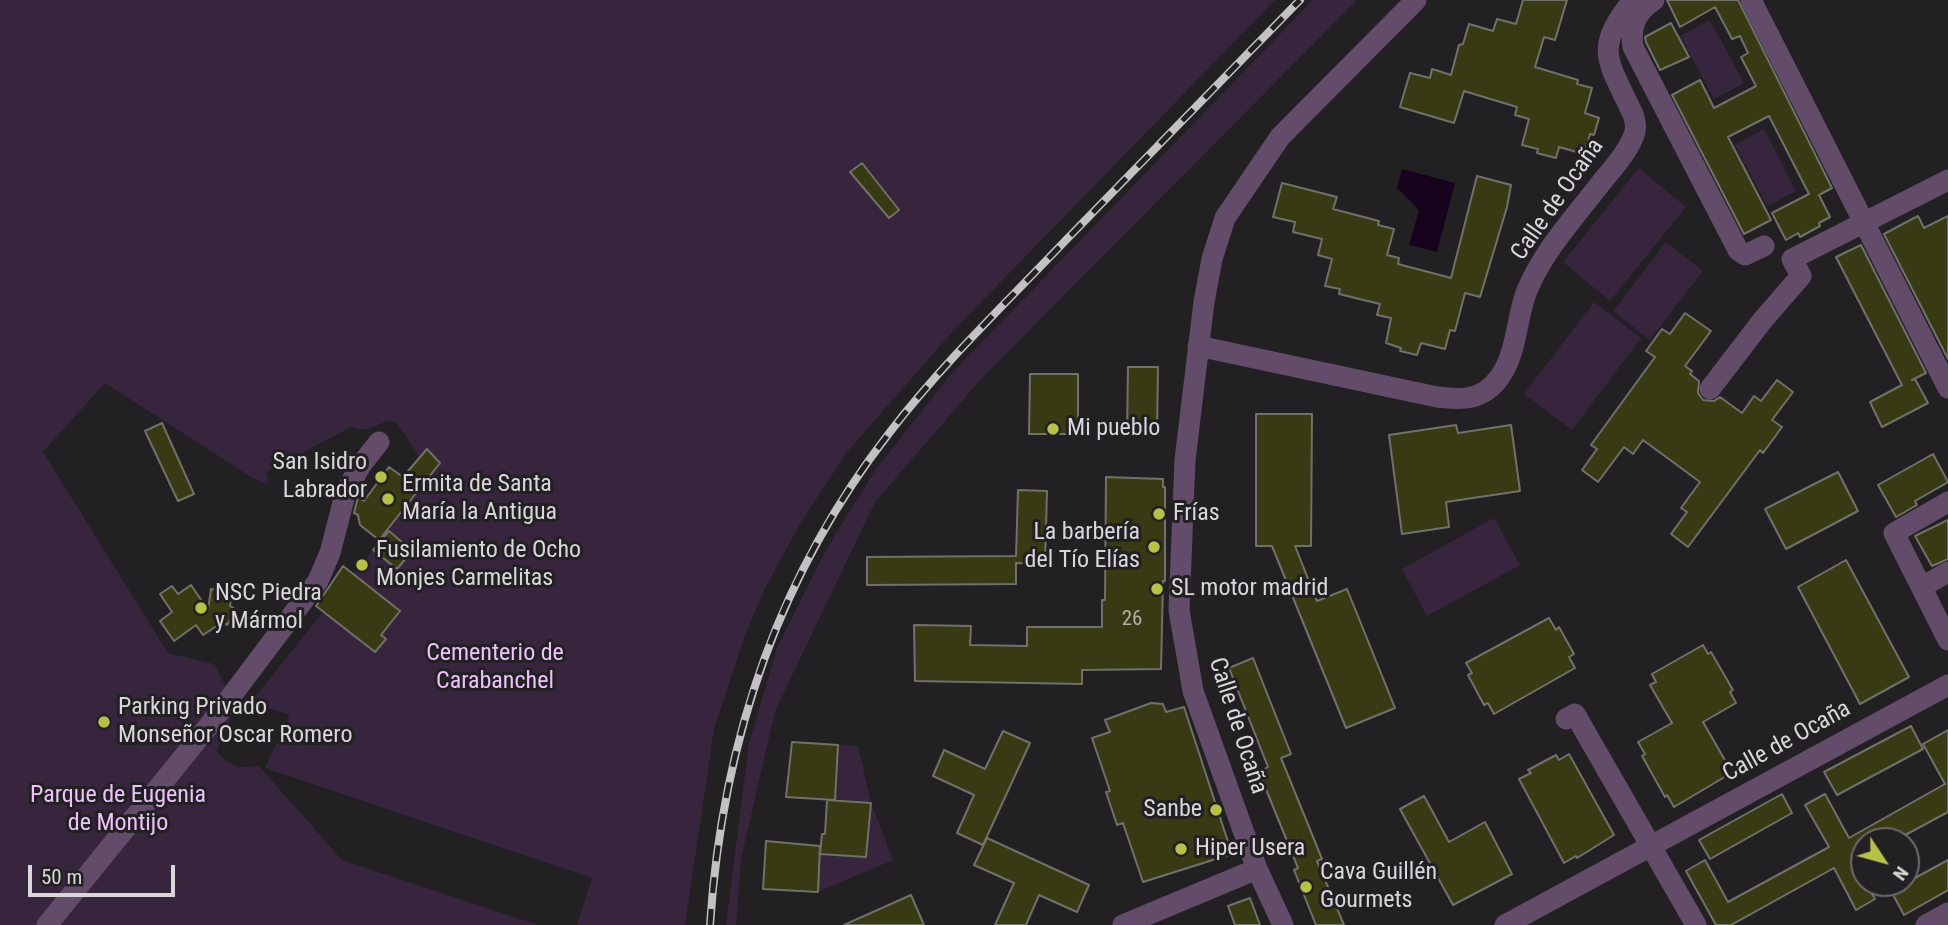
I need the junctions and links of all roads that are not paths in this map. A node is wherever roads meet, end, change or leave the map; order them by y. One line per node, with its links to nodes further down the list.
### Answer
1 (1416, 0): 8 (street, Calle de Ocaña)
2 (1633, 0): 8 (street, Calle de Ocaña)
3 (1654, 0): 7 (street)
4 (1751, 0): 6 (street)
5 (1948, 180): 6 (street)
6 (1863, 223): 9 (street); 10 (street)
7 (1764, 246)
8 (1198, 346): 19 (street, Calle de Ocaña)
9 (1948, 388)
10 (1710, 389)
11 (379, 442): 21 (street)
12 (1948, 502): 14 (street)
13 (1948, 572): 14 (street)
14 (1923, 587): 15 (street)
15 (1948, 640)
16 (1948, 685): 18 (street, Calle de Ocaña)
17 (1566, 719): 18 (street)
18 (1651, 846): 24 (street, Calle de Ocaña); 25 (street)
19 (1257, 869): 22 (street); 23 (street, Calle de Ocaña)
20 (1948, 913): 26 (street)
21 (47, 925)
22 (1123, 925)
23 (1283, 925)
24 (1505, 925)
25 (1696, 925)
26 (1926, 925)

